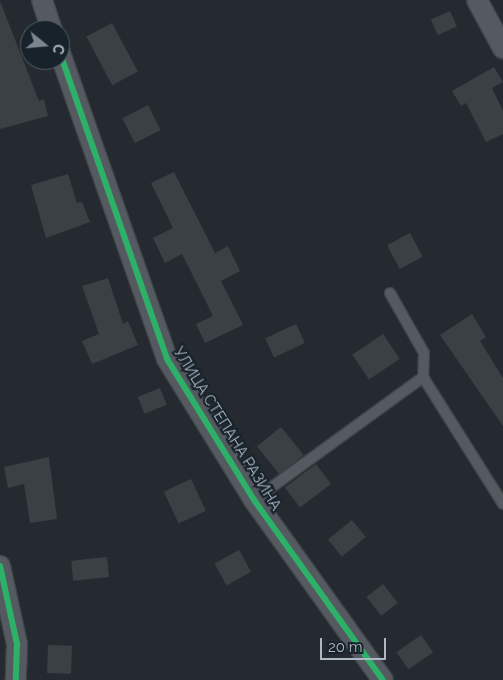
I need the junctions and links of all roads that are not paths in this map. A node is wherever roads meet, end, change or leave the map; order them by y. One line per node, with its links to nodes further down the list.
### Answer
1 (42, 0): 3 (street)
2 (477, 0): 4 (street)
3 (49, 20)
4 (503, 48)
5 (66, 70): 8 (street, УЛИЦА СТЕПАНА РАЗИНА)
6 (390, 294): 7 (lane)
7 (424, 377): 8 (lane); 9 (lane)
8 (254, 500): 12 (street, УЛИЦА СТЕПАНА РАЗИНА)
9 (503, 504)
10 (0, 566): 11 (street)
11 (16, 680)
12 (383, 680)

